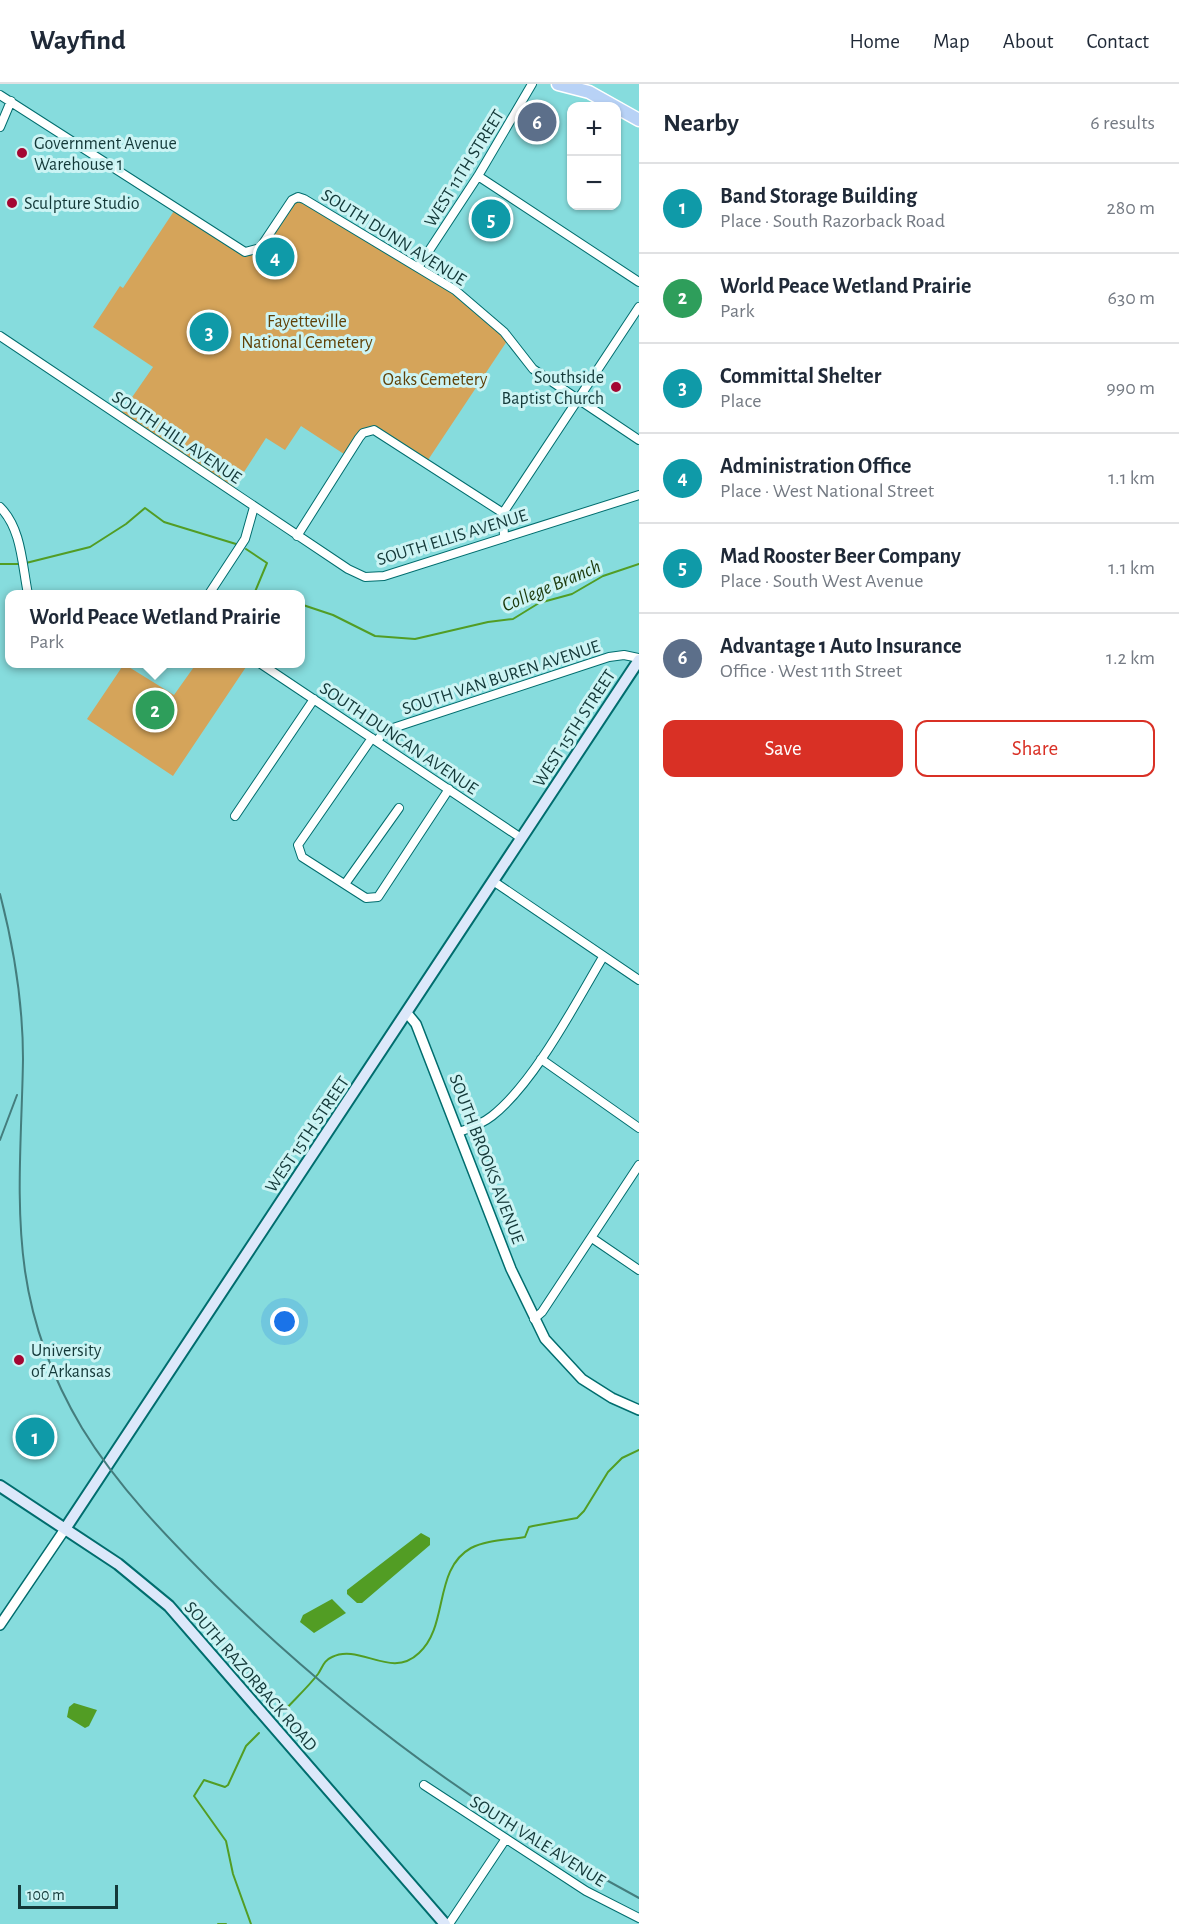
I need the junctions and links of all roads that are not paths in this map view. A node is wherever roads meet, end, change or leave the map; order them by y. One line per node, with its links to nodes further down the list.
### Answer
1 (532, 84): 7 (street, WEST 11TH STREET)
2 (558, 84): 5 (main road)
3 (0, 95): 4 (street)
4 (10, 102): 6 (street); 8 (street, SOUTH DUNN AVENUE)
5 (639, 120)
6 (0, 127)
7 (478, 177): 8 (street, WEST 11TH STREET); 9 (street)
8 (419, 266): 12 (street, SOUTH DUNN AVENUE)
9 (639, 282)
10 (639, 307): 12 (street)
11 (0, 336): 16 (street, SOUTH HILL AVENUE)
12 (579, 399): 13 (street, SOUTH DUNN AVENUE); 17 (street)
13 (639, 440)
14 (639, 495): 19 (street, SOUTH ELLIS AVENUE)
15 (0, 507): 20 (street)
16 (254, 507): 18 (street, SOUTH ELLIS AVENUE); 21 (street)
17 (503, 513): 18 (street); 19 (street)
18 (297, 536): 19 (street, SOUTH ELLIS AVENUE)
19 (504, 538)
20 (27, 590)
21 (212, 590)
22 (639, 659): 25 (street, SOUTH VAN BUREN AVENUE); 29 (main road, WEST 15TH STREET)
23 (268, 668): 24 (street, SOUTH DUNCAN AVENUE)
24 (314, 699): 25 (street, SOUTH DUNCAN AVENUE); 28 (street)
25 (374, 739): 26 (street, SOUTH DUNCAN AVENUE); 31 (street)
26 (449, 789): 29 (street, SOUTH DUNCAN AVENUE); 31 (street)
27 (399, 808): 31 (street)
28 (235, 816)
29 (522, 838): 30 (main road, WEST 15TH STREET)
30 (493, 881): 32 (street); 34 (main road, WEST 15TH STREET)
31 (345, 884)
32 (603, 957): 33 (street); 35 (street)
33 (639, 980)
34 (407, 1013): 37 (street, SOUTH BROOKS AVENUE); 44 (main road, WEST 15TH STREET)
35 (541, 1059): 36 (street); 37 (street)
36 (639, 1128)
37 (459, 1132): 41 (street, SOUTH BROOKS AVENUE)
38 (639, 1165): 39 (street)
39 (592, 1238): 40 (street); 41 (street)
40 (639, 1270)
41 (534, 1319): 42 (street, SOUTH BROOKS AVENUE)
42 (639, 1410)
43 (0, 1486): 44 (main road, SOUTH RAZORBACK ROAD)
44 (65, 1529): 45 (street, WEST 15TH STREET); 49 (main road, SOUTH RAZORBACK ROAD)
45 (0, 1625)
46 (424, 1785): 47 (street, SOUTH VALE AVENUE)
47 (505, 1840): 48 (street, SOUTH VALE AVENUE); 49 (street)
48 (639, 1918)
49 (447, 1924)

